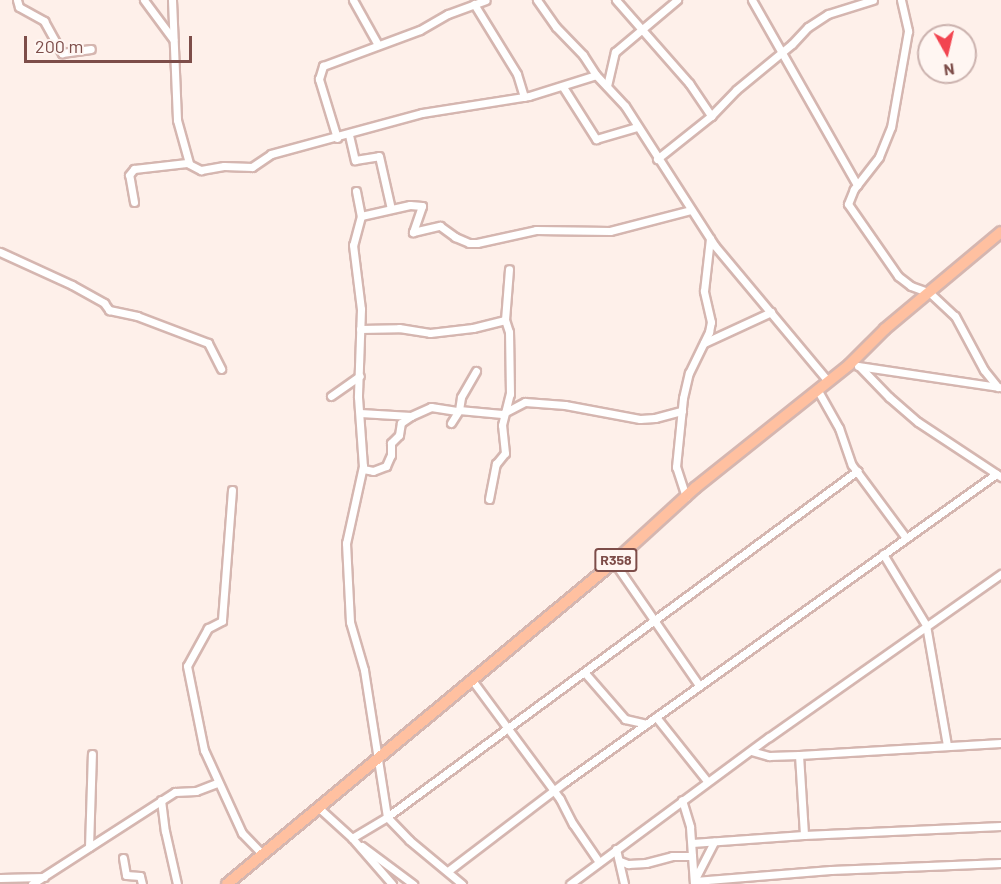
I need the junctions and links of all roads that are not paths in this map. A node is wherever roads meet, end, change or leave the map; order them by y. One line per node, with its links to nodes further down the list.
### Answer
1 (17, 0): 16 (street)
2 (144, 0): 14 (street)
3 (172, 0): 14 (street)
4 (353, 0): 15 (street)
5 (486, 0): 12 (street)
6 (537, 0): 18 (street)
7 (616, 0): 13 (street)
8 (677, 0): 13 (street)
9 (752, 0): 17 (street)
10 (873, 0): 17 (street)
11 (901, 0): 28 (street)
12 (474, 4): 15 (street); 21 (street)
13 (642, 29): 19 (street); 22 (street)
14 (173, 39): 27 (street)
15 (378, 45): 25 (street)
16 (91, 49)
17 (780, 52): 22 (street); 28 (street)
18 (596, 75): 19 (street); 20 (street)
19 (607, 86): 23 (street)
20 (563, 87): 21 (street); 23 (street)
21 (524, 97): 24 (street)
22 (711, 116): 26 (street)
23 (637, 127): 26 (street)
24 (349, 135): 25 (street); 31 (street)
25 (337, 138): 27 (street)
26 (657, 159): 32 (street)
27 (189, 163): 30 (street)
28 (857, 185): 38 (street)
29 (356, 191): 33 (street)
30 (134, 202)
31 (391, 209): 32 (street); 33 (street)
32 (691, 210): 35 (street)
33 (361, 216): 41 (street)
34 (1001, 232): 38 (main road, R358)
35 (710, 238): 39 (street); 42 (street)
36 (0, 252): 44 (street)
37 (509, 269): 40 (street)
38 (930, 292): 43 (main road, R358); 48 (street)
39 (771, 312): 42 (street); 47 (street)
40 (505, 320): 41 (street); 53 (street)
41 (360, 329): 46 (street)
42 (701, 344): 52 (street)
43 (855, 366): 47 (main road, R358); 48 (street); 59 (street)
44 (221, 369)
45 (476, 371): 51 (street)
46 (360, 376): 50 (street); 54 (street)
47 (828, 381): 49 (main road, R358)
48 (999, 388)
49 (817, 389): 58 (street); 61 (main road, R358)
50 (331, 396)
51 (458, 410): 53 (street); 55 (street); 56 (street)
52 (682, 411): 53 (street); 61 (street)
53 (507, 413): 62 (street)
54 (360, 414): 55 (street); 57 (street)
55 (411, 416): 57 (street)
56 (451, 423)
57 (363, 469): 80 (street)
58 (857, 471): 63 (street); 67 (street)
59 (999, 476): 63 (street)
60 (232, 490): 82 (street)
61 (686, 496): 65 (main road, R358)
62 (489, 499)
63 (906, 538): 64 (street)
64 (883, 554): 68 (street); 71 (street)
65 (614, 561): 67 (street); 70 (main road, R358)
66 (1001, 574): 68 (street)
67 (655, 620): 69 (street); 71 (street)
68 (926, 625): 76 (street); 77 (street)
69 (585, 673): 73 (street); 74 (street)
70 (472, 680): 74 (street); 80 (main road, R358)
71 (699, 685): 72 (street)
72 (656, 717): 73 (street); 81 (street)
73 (646, 724): 83 (street)
74 (509, 727): 83 (street); 87 (street)
75 (1001, 743): 76 (street)
76 (947, 745): 79 (street)
77 (751, 751): 79 (street); 81 (street)
78 (92, 753): 93 (street)
79 (799, 755): 89 (street)
80 (377, 759): 86 (main road, R358); 87 (street)
81 (707, 781): 85 (street)
82 (218, 783): 84 (street); 95 (street)
83 (553, 791): 99 (street); 101 (street)
84 (161, 800): 93 (street); 107 (street)
85 (682, 800): 92 (street); 94 (street)
86 (319, 808): 90 (street); 95 (main road, R358)
87 (387, 817): 90 (street); 101 (street)
88 (1001, 826): 89 (street)
89 (804, 835): 91 (street)
90 (352, 838): 109 (street); 110 (street)
91 (714, 842): 92 (street); 104 (street)
92 (692, 843): 96 (street)
93 (89, 847): 102 (street)
94 (616, 849): 98 (street); 99 (street)
95 (262, 854): 108 (main road, R358)
96 (692, 856): 98 (street); 104 (street)
97 (123, 858): 106 (street)
98 (620, 861): 113 (street)
99 (599, 862): 112 (street)
100 (1001, 863): 104 (street)
101 (447, 872): 111 (street)
102 (44, 876): 103 (street); 105 (street)
103 (0, 879)
104 (695, 882)
105 (32, 884)
106 (142, 884)
107 (177, 884)
108 (227, 884)
109 (392, 884)
110 (413, 884)
111 (462, 884)
112 (570, 884)
113 (624, 884)

